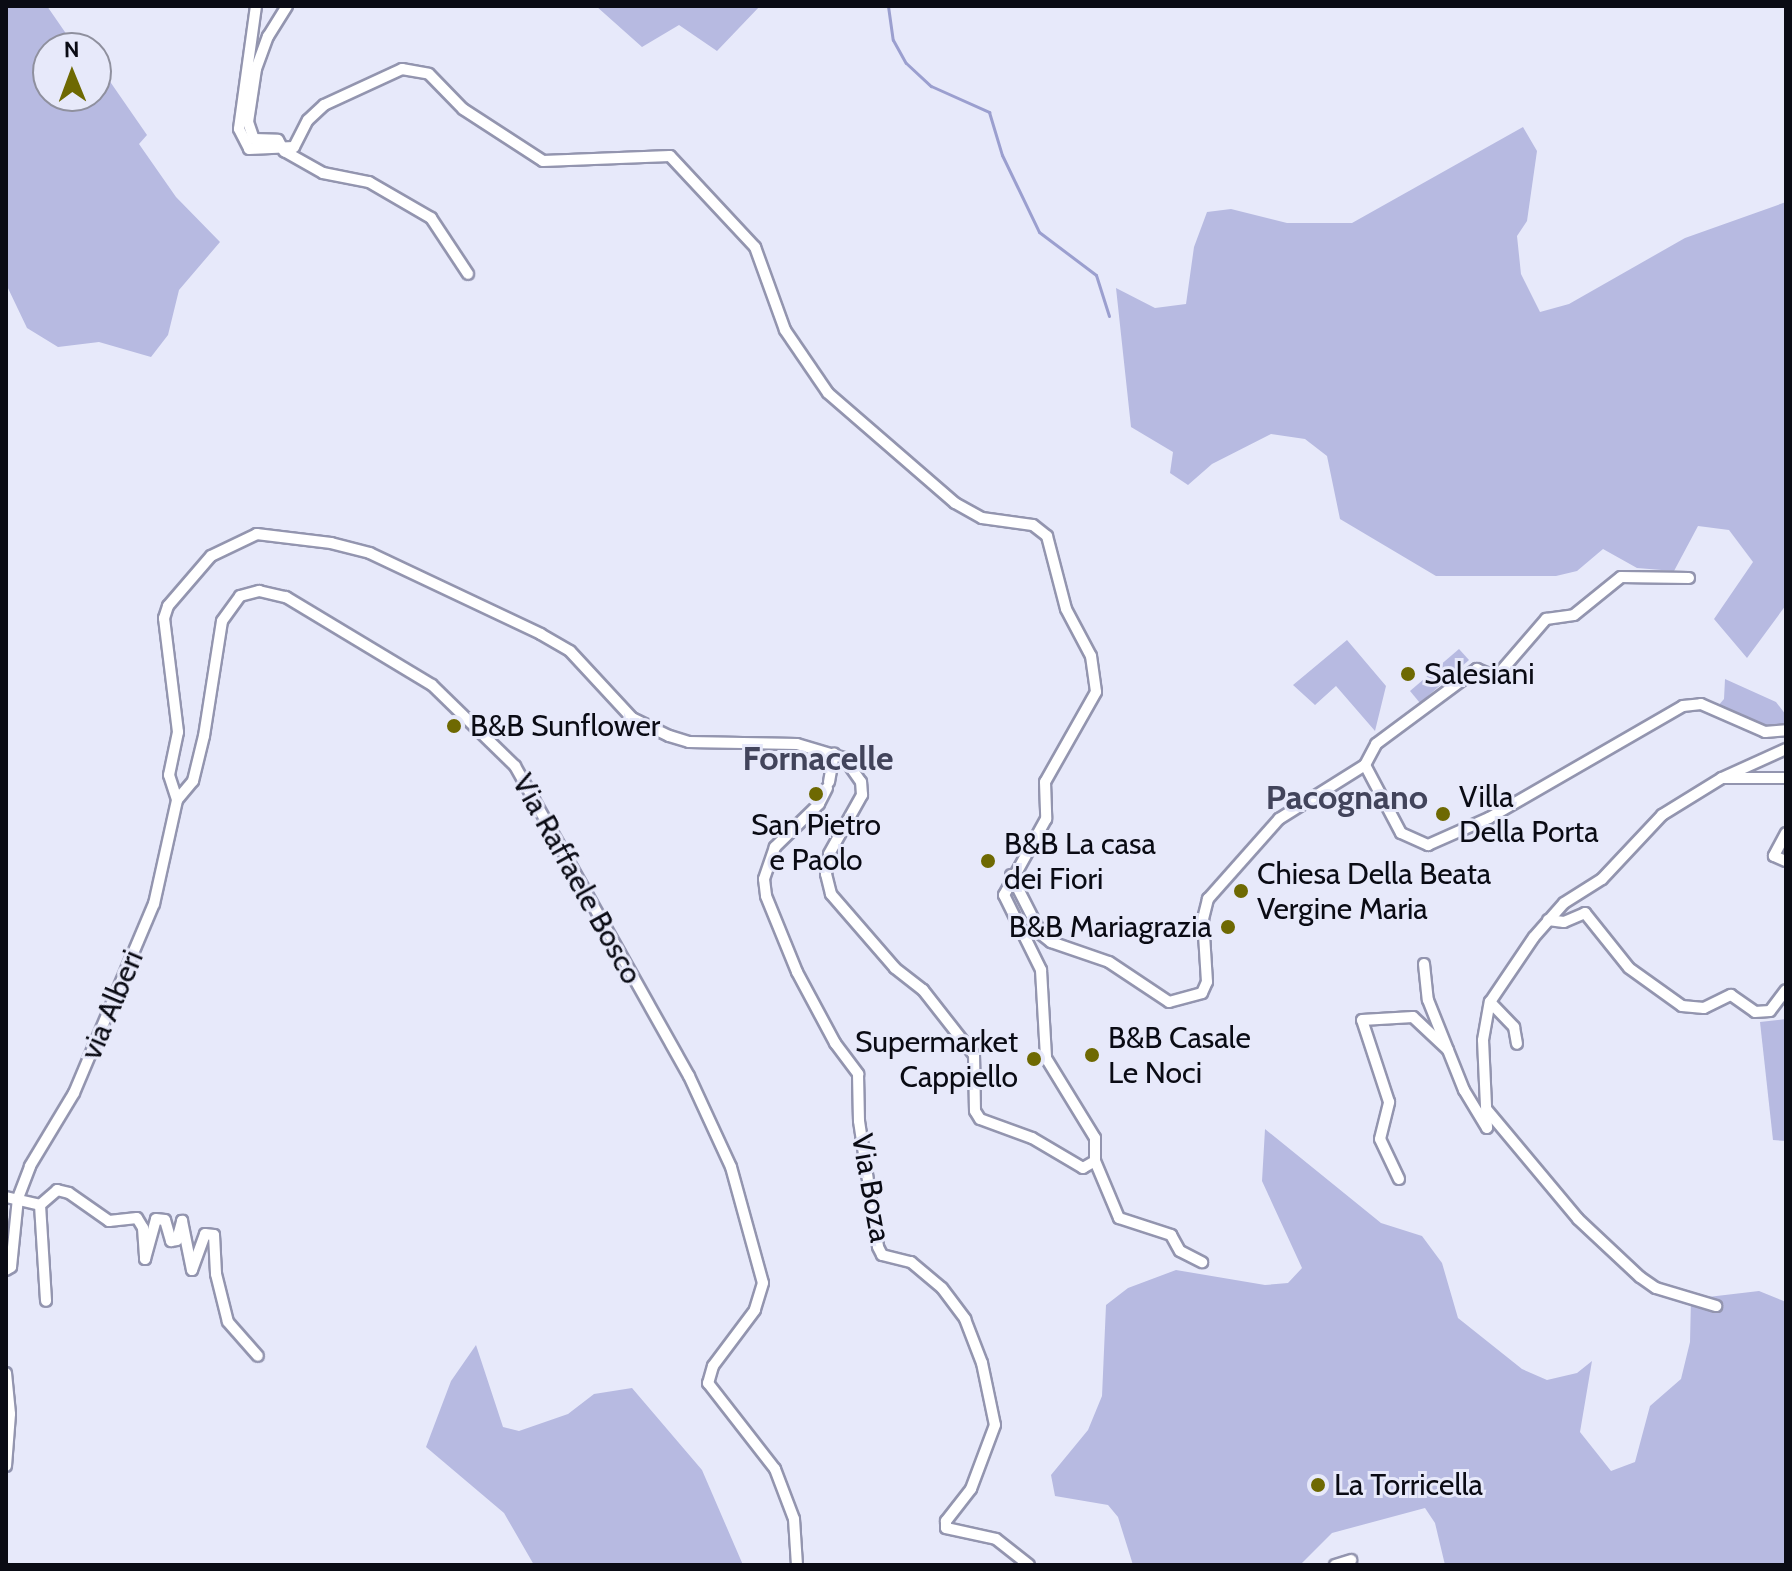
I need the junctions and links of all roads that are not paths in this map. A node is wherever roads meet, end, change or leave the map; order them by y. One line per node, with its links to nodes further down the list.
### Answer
1 (256, 6): 3 (street)
2 (287, 6): 3 (street)
3 (284, 151): 4 (street); 15 (street)
4 (468, 274)
5 (1689, 578): 9 (street)
6 (1786, 730): 9 (street)
7 (1786, 749): 10 (street)
8 (834, 753): 12 (street); 23 (street); 36 (street, Via Boza)
9 (1365, 765): 15 (street)
10 (1722, 778): 11 (street); 16 (street)
11 (1786, 778)
12 (177, 800): 25 (street, via Alberi); 35 (street, Via Raffaele Bosco)
13 (1786, 833): 14 (street)
14 (1786, 861)
15 (1011, 875): 23 (street)
16 (1548, 920): 18 (street); 19 (street)
17 (1424, 964): 21 (street)
18 (1786, 990)
19 (1490, 1002): 20 (street); 22 (street)
20 (1517, 1044)
21 (1448, 1050): 22 (street); 24 (street)
22 (1486, 1108): 30 (street)
23 (1095, 1161): 27 (street)
24 (1399, 1179)
25 (12, 1198): 26 (street); 28 (street, via Alberi)
26 (40, 1205): 29 (street); 31 (street)
27 (1202, 1262)
28 (6, 1270)
29 (46, 1301)
30 (1716, 1306)
31 (258, 1356)
32 (6, 1373): 33 (street)
33 (6, 1466)
34 (1351, 1560): 37 (street)
35 (797, 1565)
36 (1029, 1565)
37 (1335, 1565)

